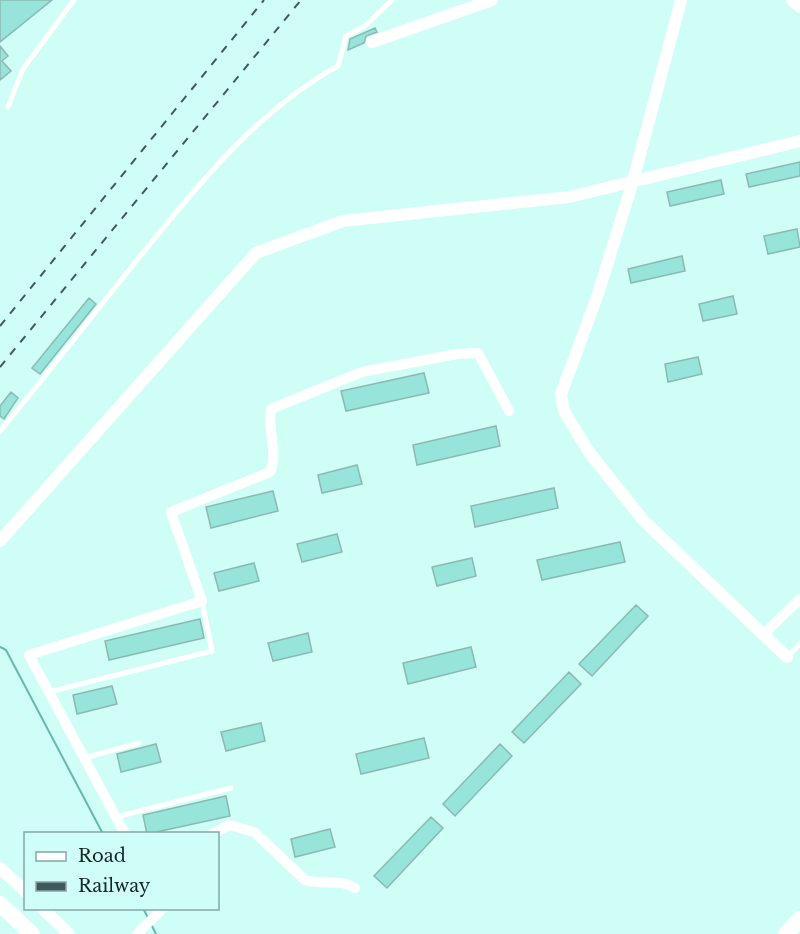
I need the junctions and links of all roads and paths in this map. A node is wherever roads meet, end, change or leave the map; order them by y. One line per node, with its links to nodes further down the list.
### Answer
1 (74, 0): 8 (lane)
2 (393, 0): 12 (lane)
3 (492, 0): 7 (street)
4 (681, 0): 10 (street)
5 (792, 0): 6 (street)
6 (800, 7)
7 (372, 42)
8 (8, 107)
9 (800, 141): 10 (street)
10 (633, 181): 13 (street); 16 (street)
11 (509, 411): 15 (street)
12 (0, 431)
13 (0, 541)
14 (800, 599): 16 (street)
15 (202, 601): 19 (lane); 19 (street)
16 (763, 635): 18 (street)
17 (800, 644): 18 (lane)
18 (787, 657)
19 (49, 692): 21 (street)
20 (139, 743): 21 (lane)
21 (84, 758): 23 (street)
22 (231, 789): 23 (lane)
23 (116, 817): 24 (street)
24 (124, 832)
25 (216, 832): 27 (street)
26 (0, 868): 28 (street)
27 (355, 888)
28 (24, 890)
29 (0, 904): 34 (main road)
30 (43, 910): 35 (street)
31 (159, 912): 33 (street)
32 (800, 919): 36 (main road)
33 (139, 932)
34 (32, 934)
35 (69, 934)
36 (786, 934)

